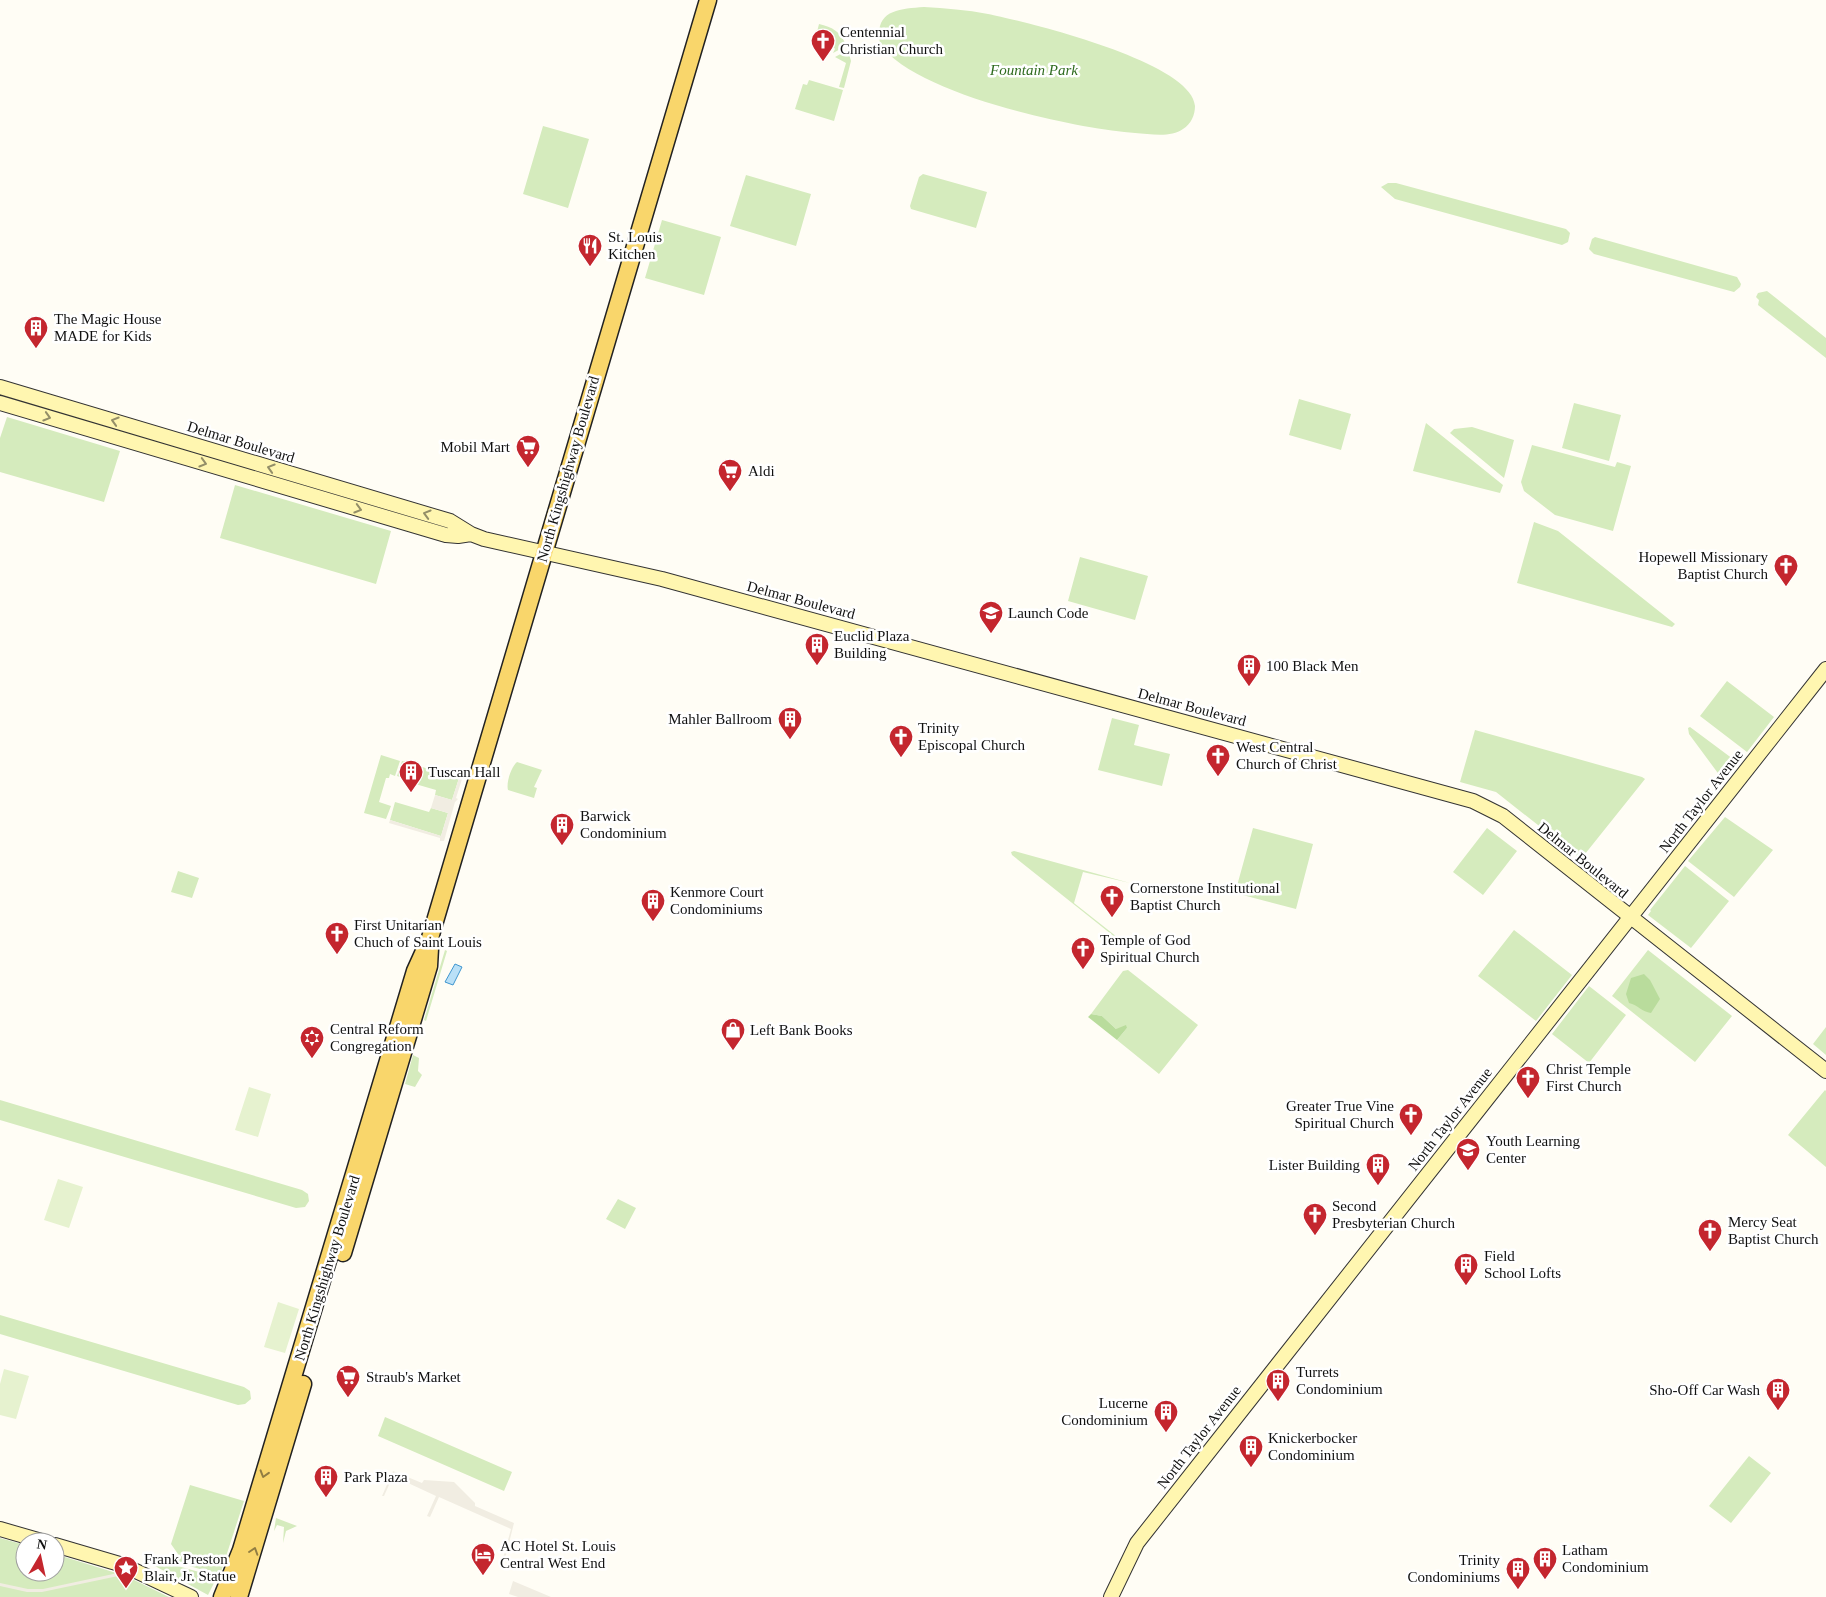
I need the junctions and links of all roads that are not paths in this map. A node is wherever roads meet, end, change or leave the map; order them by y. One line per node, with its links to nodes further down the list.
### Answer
1 (708, 0): 5 (main road, North Kingshighway Boulevard)
2 (0, 387): 4 (main road, Delmar Boulevard, one-way to 2)
3 (0, 403): 4 (main road, Delmar Boulevard, one-way to 4)
4 (470, 534): 5 (main road, Delmar Boulevard)
5 (544, 553): 7 (main road, Delmar Boulevard); 8 (main road, North Kingshighway Boulevard)
6 (1826, 668): 7 (main road, North Taylor Avenue)
7 (1630, 918): 9 (main road, Delmar Boulevard); 16 (main road, North Taylor Avenue)
8 (430, 938): 14 (main road, North Kingshighway Boulevard, one-way to 14); 15 (main road, North Kingshighway Boulevard, one-way to 8)
9 (1826, 1071)
10 (0, 1529): 11 (main road)
11 (15, 1533)
12 (65, 1548): 13 (main road)
13 (191, 1597)
14 (222, 1597)
15 (239, 1597)
16 (1111, 1597)

